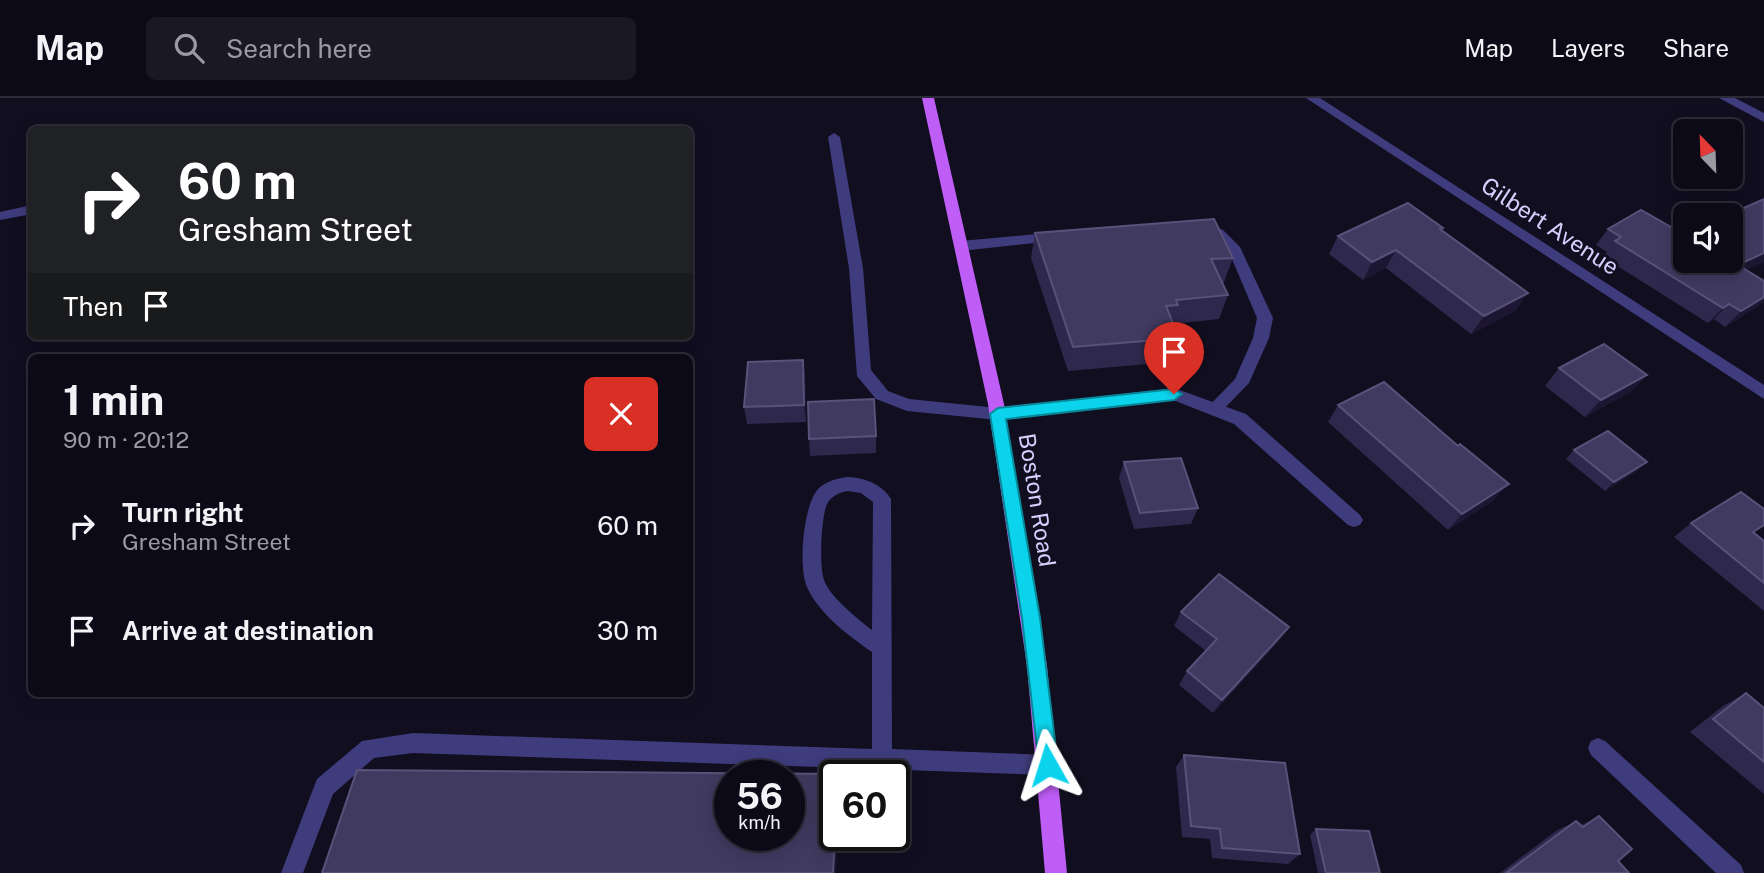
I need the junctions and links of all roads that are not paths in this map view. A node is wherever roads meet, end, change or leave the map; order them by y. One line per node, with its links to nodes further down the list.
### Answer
1 (928, 98): 10 (main road, Boston Road)
2 (1312, 98): 11 (street, Gilbert Avenue)
3 (1725, 98): 4 (street)
4 (1764, 118)
5 (834, 137): 13 (street)
6 (28, 210): 7 (street)
7 (0, 215)
8 (1188, 227): 12 (street)
9 (1069, 236): 10 (street)
10 (961, 246): 13 (main road, Boston Road)
11 (1764, 393)
12 (1214, 409): 13 (street); 14 (street)
13 (998, 414): 18 (main road, Boston Road)
14 (1354, 520)
15 (881, 647): 15 (street); 17 (street)
16 (1598, 748): 21 (street)
17 (882, 759): 18 (street); 19 (street)
18 (1048, 765): 20 (main road, Boston Road)
19 (292, 873)
20 (1056, 873)
21 (1733, 873)

